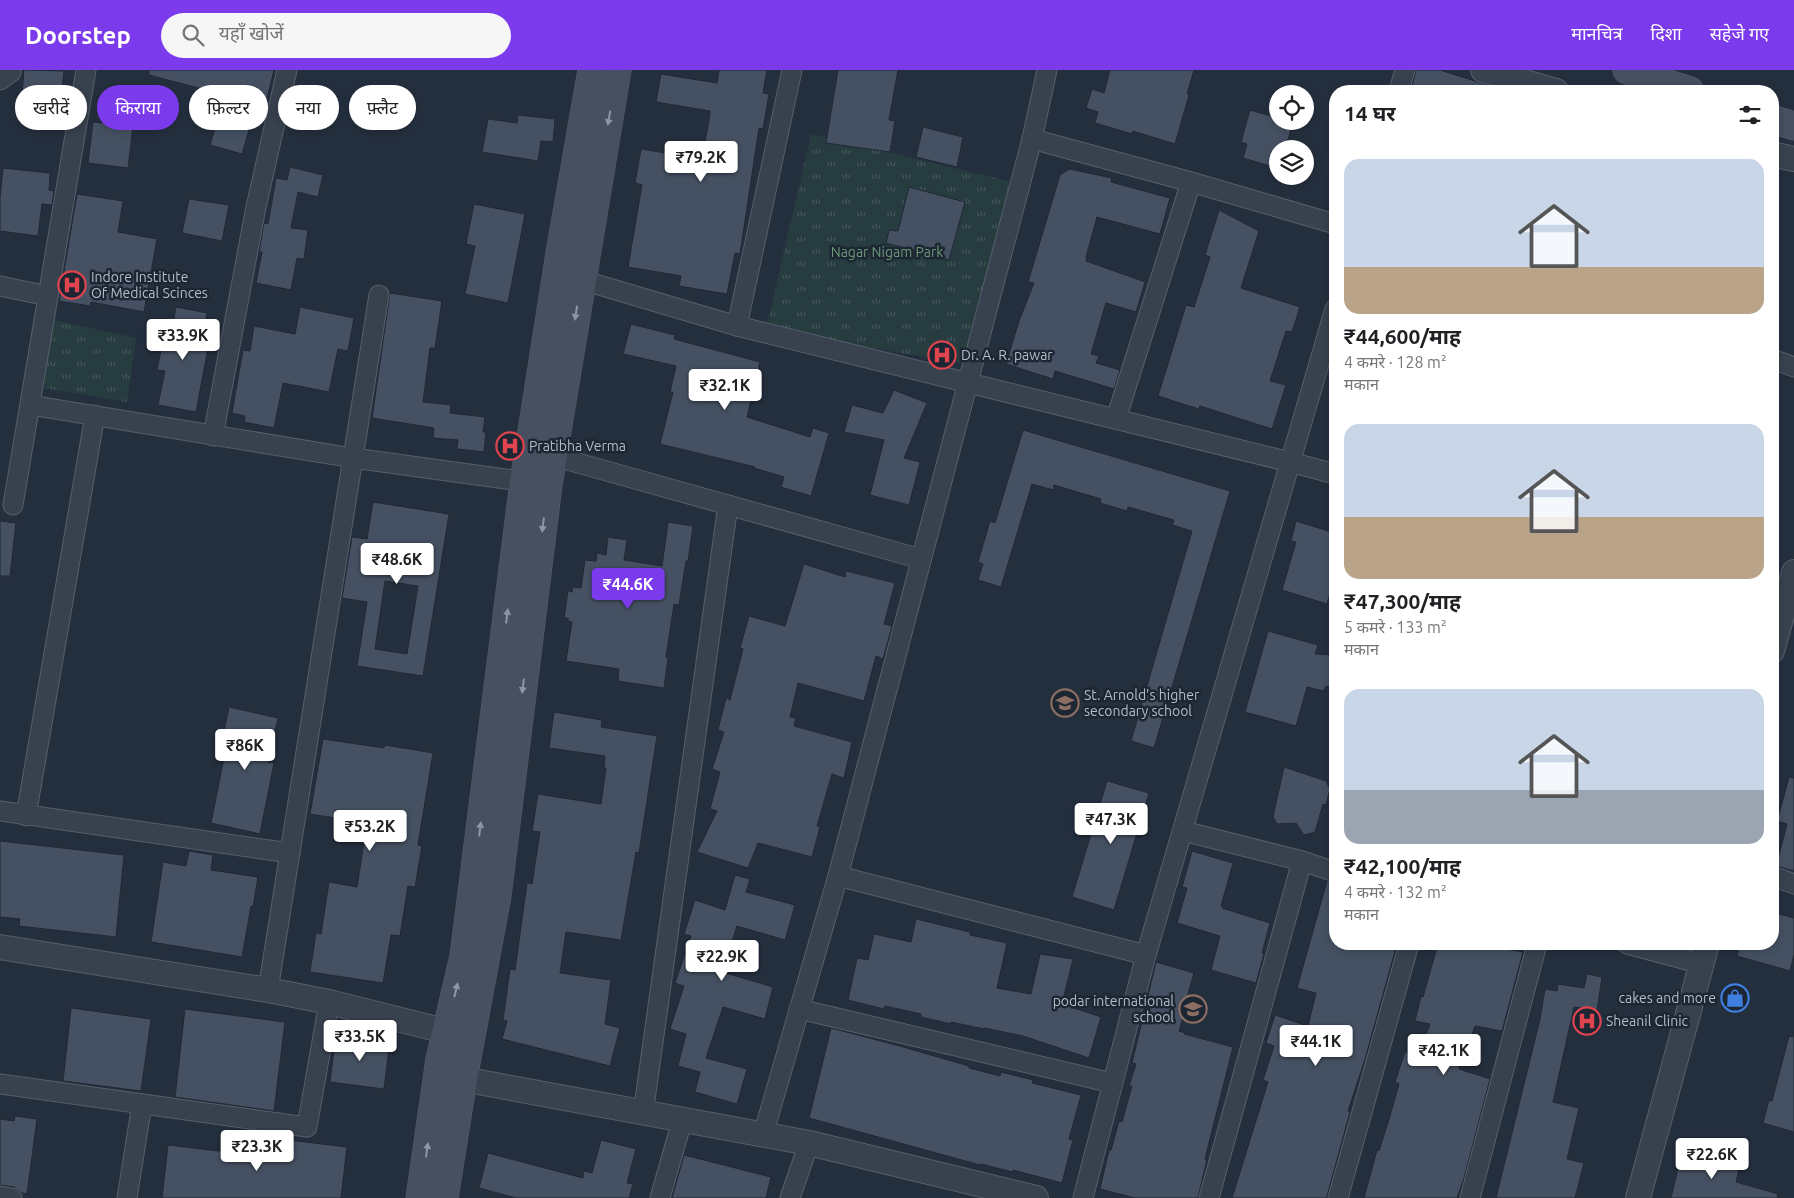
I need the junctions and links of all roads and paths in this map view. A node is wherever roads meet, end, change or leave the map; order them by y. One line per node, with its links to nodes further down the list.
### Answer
1 (86, 70): 23 (street)
2 (287, 70): 32 (street)
3 (592, 70): 37 (main road)
4 (618, 70): 20 (main road, one-way to 20)
5 (792, 70): 24 (street)
6 (1047, 70): 15 (street)
7 (1405, 70): 10 (street)
8 (1482, 70): 11 (street)
9 (1627, 70): 12 (main road)
10 (1401, 85)
11 (1535, 85)
12 (1672, 85)
13 (1779, 121): 14 (main road)
14 (1794, 126)
15 (1032, 139): 18 (street); 28 (street)
16 (1779, 156): 17 (street)
17 (1794, 159)
18 (1192, 182): 19 (street); 31 (street)
19 (1329, 222)
20 (582, 280): 24 (street); 33 (main road, one-way to 33)
21 (0, 286): 23 (street)
22 (379, 295): 34 (street)
23 (48, 296): 29 (street)
24 (738, 326): 28 (street)
25 (1329, 329): 35 (street)
26 (1779, 362): 27 (street)
27 (1794, 367)
28 (968, 384): 31 (street); 40 (street)
29 (30, 405): 30 (street); 38 (street)
30 (95, 415): 32 (street); 45 (street)
31 (1116, 418): 35 (street)
32 (213, 436): 34 (street)
33 (553, 456): 37 (main road); 39 (street)
34 (353, 458): 37 (street); 47 (street)
35 (1290, 462): 36 (street); 46 (street)
36 (1329, 472)
37 (536, 484): 62 (main road)
38 (13, 505)
39 (728, 505): 40 (street); 67 (street)
40 (921, 559): 50 (street)
41 (1794, 572): 42 (street)
42 (1784, 601): 43 (street)
43 (1779, 622)
44 (0, 811): 45 (street)
45 (26, 816): 47 (street)
46 (1183, 831): 48 (street); 58 (street)
47 (290, 853): 59 (street)
48 (1302, 861): 49 (street); 80 (street)
49 (1329, 870)
50 (838, 876): 58 (street); 61 (street)
51 (1779, 879): 52 (street)
52 (1794, 884)
53 (0, 947): 59 (street)
54 (1407, 950): 81 (street)
55 (1535, 950): 82 (street)
56 (1674, 950): 57 (street)
57 (1705, 954): 83 (street)
58 (1146, 955): 64 (street)
59 (268, 990): 60 (street)
60 (329, 1002): 62 (street); 66 (street)
61 (799, 1009): 64 (street); 69 (street)
62 (459, 1034): 63 (main road)
63 (450, 1077): 67 (street); 74 (main road, one-way to 63); 75 (main road)
64 (1112, 1083): 79 (street)
65 (0, 1084): 66 (street)
66 (142, 1104): 73 (street)
67 (643, 1114): 68 (street)
68 (682, 1121): 69 (street); 76 (street)
69 (763, 1135): 70 (street)
70 (809, 1144): 77 (street); 78 (street)
71 (0, 1196): 72 (street)
72 (12, 1198)
73 (127, 1198)
74 (420, 1198)
75 (444, 1198)
76 (660, 1198)
77 (790, 1198)
78 (1036, 1198)
79 (1083, 1198)
80 (1208, 1198)
81 (1338, 1198)
82 (1470, 1198)
83 (1638, 1198)

